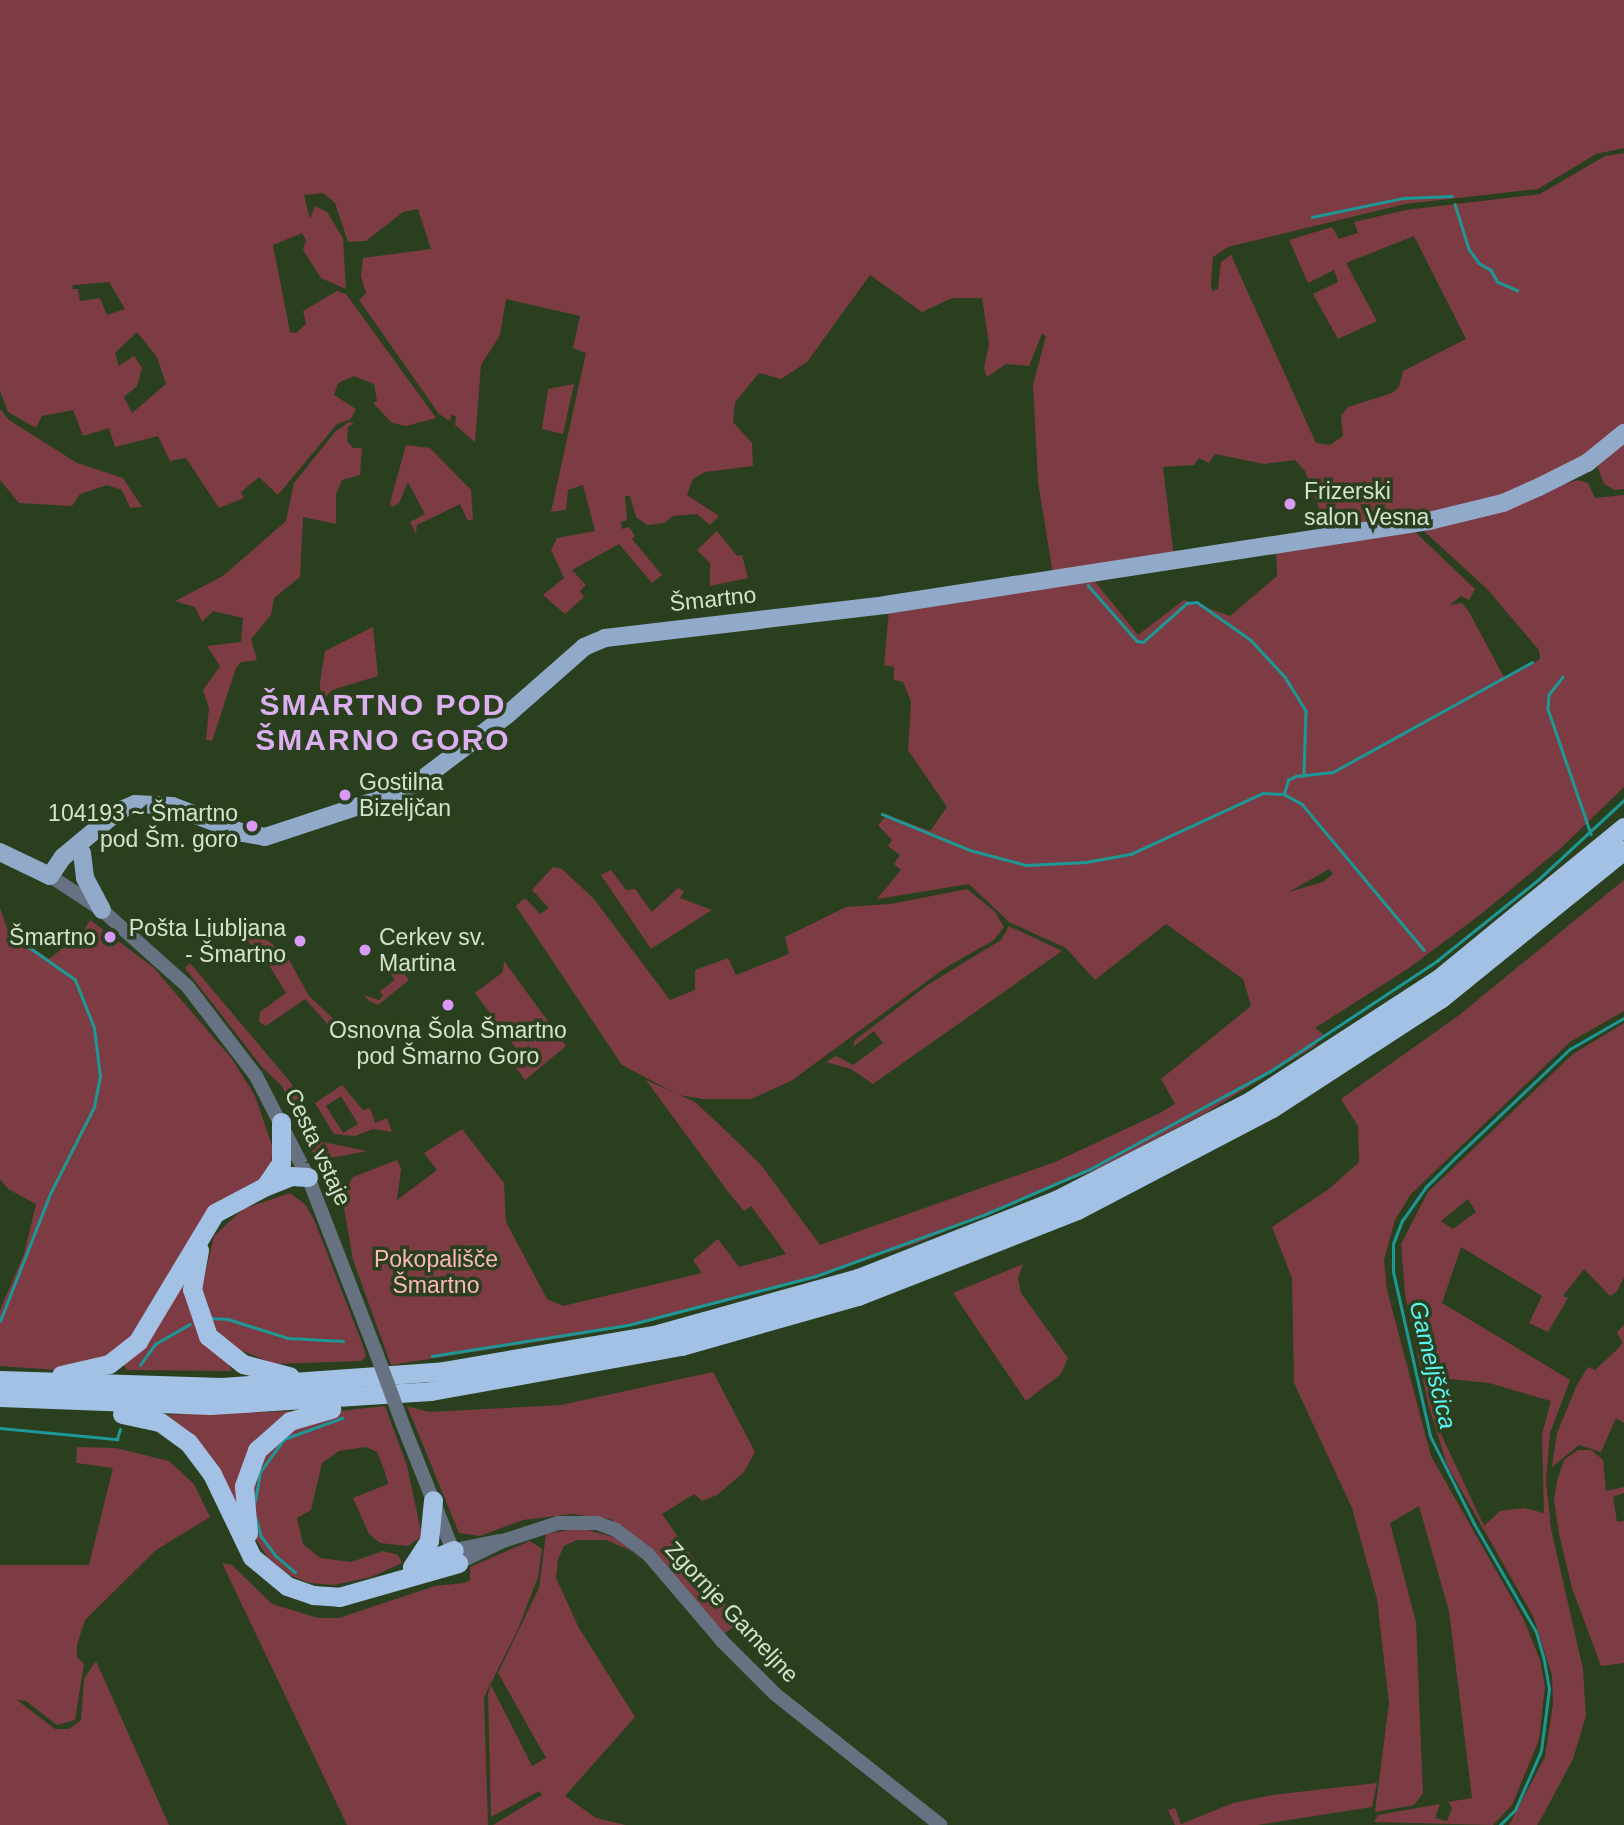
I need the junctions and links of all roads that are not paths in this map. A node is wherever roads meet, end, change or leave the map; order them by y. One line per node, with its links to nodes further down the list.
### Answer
1 (1624, 433): 3 (main road, Šmartno)
2 (1624, 827): 12 (highway)
3 (92, 835): 6 (main road); 7 (main road)
4 (1624, 850): 14 (highway)
5 (0, 852): 7 (main road, Cesta vstaje)
6 (82, 853): 7 (main road); 8 (main road)
7 (50, 876): 8 (street, Cesta vstaje)
8 (102, 909): 9 (street, Cesta vstaje)
9 (281, 1122): 10 (street, Cesta vstaje); 11 (highway)
10 (308, 1177): 11 (highway); 12 (highway); 16 (street, Cesta vstaje, bridge)
11 (264, 1187): 13 (highway)
12 (330, 1382): 13 (highway)
13 (3, 1386): 15 (highway)
14 (402, 1394): 15 (highway); 18 (highway)
15 (56, 1402): 17 (highway)
16 (433, 1500): 17 (street, Cesta vstaje); 18 (highway)
17 (456, 1556): 18 (highway); 19 (street, Zgornje Gameljne)
18 (412, 1567)
19 (940, 1825)

